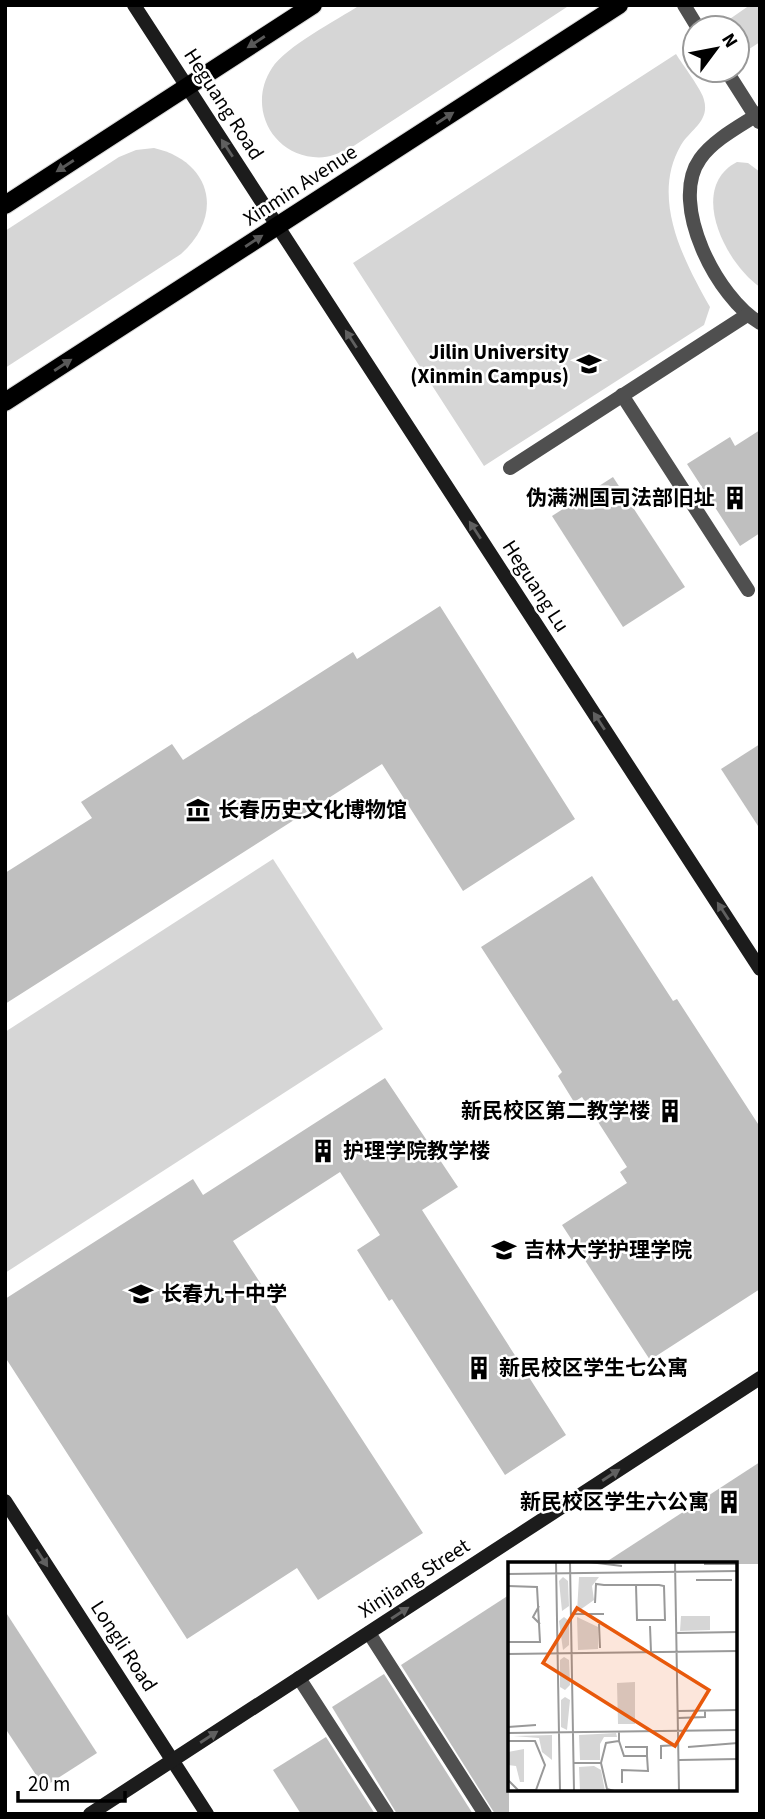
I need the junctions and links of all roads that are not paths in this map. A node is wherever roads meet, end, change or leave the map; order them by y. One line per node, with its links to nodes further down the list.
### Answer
1 (134, 5): 5 (street, Heguang Road)
2 (313, 5): 5 (main road, one-way to 5)
3 (619, 5): 8 (main road, Xinmin Avenue, one-way to 3)
4 (736, 84): 6 (lane)
5 (187, 87): 7 (main road, one-way to 7); 8 (street, Heguang Road, one-way to 5)
6 (758, 117): 9 (lane)
7 (5, 205)
8 (278, 226): 11 (main road, Xinmin Avenue, one-way to 8); 14 (street, Heguang Lu, one-way to 8)
9 (753, 319): 10 (lane)
10 (622, 396): 12 (lane); 13 (lane)
11 (5, 402)
12 (510, 468)
13 (748, 590)
14 (760, 969)
15 (760, 1378): 17 (street, Xinjiang Street, one-way to 15)
16 (5, 1501): 19 (street, Longli Road, one-way to 19)
17 (369, 1633): 18 (street, Xinjiang Street); 23 (lane)
18 (299, 1678): 19 (street, Xinjiang Street, one-way to 18); 22 (lane)
19 (173, 1760): 20 (street, Xinjiang Street); 21 (street, Longli Road)
20 (90, 1814)
21 (207, 1814)
22 (387, 1814)
23 (485, 1814)

